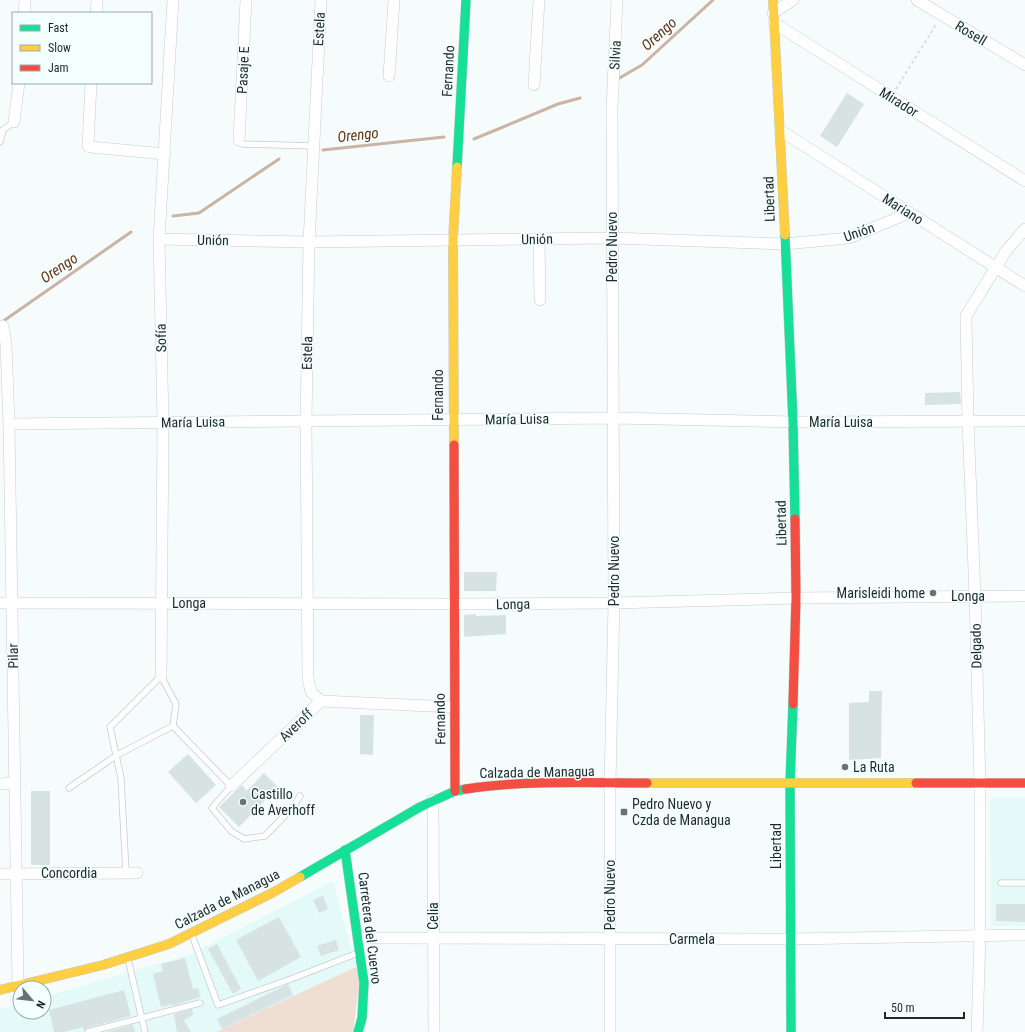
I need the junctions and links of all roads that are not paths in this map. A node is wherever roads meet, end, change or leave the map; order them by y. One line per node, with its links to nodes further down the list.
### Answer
1 (25, 0): 13 (street)
2 (96, 0): 14 (street)
3 (173, 0): 28 (street, Sofía)
4 (246, 0): 25 (street, Pasaje E)
5 (321, 0): 27 (street, Estela)
6 (394, 0): 17 (street)
7 (466, 0): 35 (street, Fernando)
8 (539, 0): 20 (street)
9 (617, 0): 21 (street, Silvia)
10 (773, 0): 15 (street, Libertad)
11 (793, 0): 15 (street)
12 (917, 0): 16 (street, Rosell)
13 (24, 12)
14 (96, 12)
15 (773, 18): 23 (street, Libertad); 29 (street, Mirador)
16 (1025, 65)
17 (389, 76)
18 (19, 84): 22 (street)
19 (92, 84): 28 (street)
20 (534, 85)
21 (612, 110): 32 (street, Pedro Nuevo)
22 (14, 122): 24 (lane)
23 (781, 131): 30 (street, Mariano); 37 (street, Libertad)
24 (2, 132): 26 (lane)
25 (239, 140): 27 (lane)
26 (0, 142)
27 (313, 146): 36 (street, Estela)
28 (164, 154): 33 (street, Sofía)
29 (1025, 181)
30 (909, 213): 37 (street, Unión); 38 (street, Mariano)
31 (1025, 229): 38 (street, Delgado)
32 (611, 238): 34 (street, Unión); 37 (street, Unión); 42 (street, Pedro Nuevo)
33 (159, 239): 36 (street, Unión); 47 (street, Sofía)
34 (539, 239): 35 (street, Unión); 40 (street)
35 (453, 240): 36 (street, Unión); 43 (street, Fernando)
36 (309, 242): 44 (street, Estela)
37 (785, 244): 48 (street, Libertad)
38 (997, 268): 39 (street, Mariano); 45 (street, Delgado)
39 (1025, 286)
40 (540, 300)
41 (3, 326): 49 (street, Pilar)
42 (614, 418): 43 (street, María Luisa); 48 (street, María Luisa); 57 (street, Pedro Nuevo)
43 (452, 420): 44 (street, María Luisa); 58 (street, Fernando)
44 (306, 421): 47 (street, María Luisa); 56 (street, Estela)
45 (968, 421): 46 (street, María Luisa); 48 (street, María Luisa); 50 (street, Delgado)
46 (1025, 421)
47 (163, 422): 49 (street, María Luisa); 55 (street, Sofía)
48 (793, 422): 52 (street, Libertad)
49 (9, 424): 54 (street, Pilar)
50 (975, 596): 51 (street, Longa); 52 (street, Longa); 69 (street, Delgado)
51 (1025, 596)
52 (796, 598): 57 (street, Longa); 65 (street, Libertad)
53 (0, 603): 54 (street, Longa)
54 (12, 603): 55 (street, Longa); 64 (street, Pilar)
55 (162, 603): 56 (street, Longa); 59 (street, Sofía)
56 (307, 603): 58 (street, Longa); 60 (street, Estela)
57 (614, 603): 58 (street, Longa); 68 (street, Pedro Nuevo)
58 (453, 604): 61 (street, Fernando)
59 (161, 676): 62 (lane); 63 (lane)
60 (321, 701): 61 (street, Averoff); 70 (street, Averoff)
61 (453, 707): 72 (street, Fernando)
62 (173, 726): 63 (lane); 70 (lane)
63 (117, 755): 71 (lane); 76 (lane)
64 (15, 783): 67 (street); 79 (street, Pilar)
65 (790, 783): 68 (street, Calzada de Managua); 69 (street, Calzada de Managua); 88 (street, Libertad)
66 (1025, 783): 69 (street, Calzada de Managua)
67 (0, 784)
68 (610, 784): 72 (street, Calzada de Managua); 86 (street, Pedro Nuevo)
69 (980, 784): 83 (street, Delgado)
70 (232, 786): 73 (lane, Averoff)
71 (69, 788)
72 (455, 790): 74 (street, Calzada de Managua)
73 (300, 796)
74 (433, 800): 75 (street, Calzada de Managua); 87 (street, Celia)
75 (345, 850): 82 (street, Calzada de Managua); 85 (street, Carretera del Cuervo)
76 (126, 873): 77 (street, Concordia); 79 (street, Concordia)
77 (137, 873)
78 (0, 874): 79 (street, Concordia)
79 (17, 874): 91 (street, Pilar)
80 (1001, 883): 81 (lane)
81 (1025, 883)
82 (192, 933): 89 (lane); 90 (street, Calzada de Managua)
83 (980, 935): 84 (street, Carmela); 88 (street, Carmela); 103 (street, Delgado)
84 (1025, 935)
85 (358, 938): 87 (street, Carmela); 89 (street, Carretera del Cuervo)
86 (610, 938): 87 (street, Carmela); 88 (street, Carmela); 101 (street, Pedro Nuevo)
87 (433, 939): 100 (street, Celia)
88 (790, 939): 102 (street, Libertad)
89 (360, 952): 99 (street, Carretera del Cuervo)
90 (128, 957): 92 (street, Calzada de Managua); 96 (lane)
91 (18, 980)
92 (41, 980)
93 (12, 987): 94 (street, Calzada de Managua)
94 (0, 990)
95 (200, 1003): 96 (lane)
96 (141, 1017): 97 (lane); 98 (lane)
97 (88, 1032)
98 (145, 1032)
99 (358, 1032)
100 (434, 1032)
101 (610, 1032)
102 (790, 1032)
103 (977, 1032)

